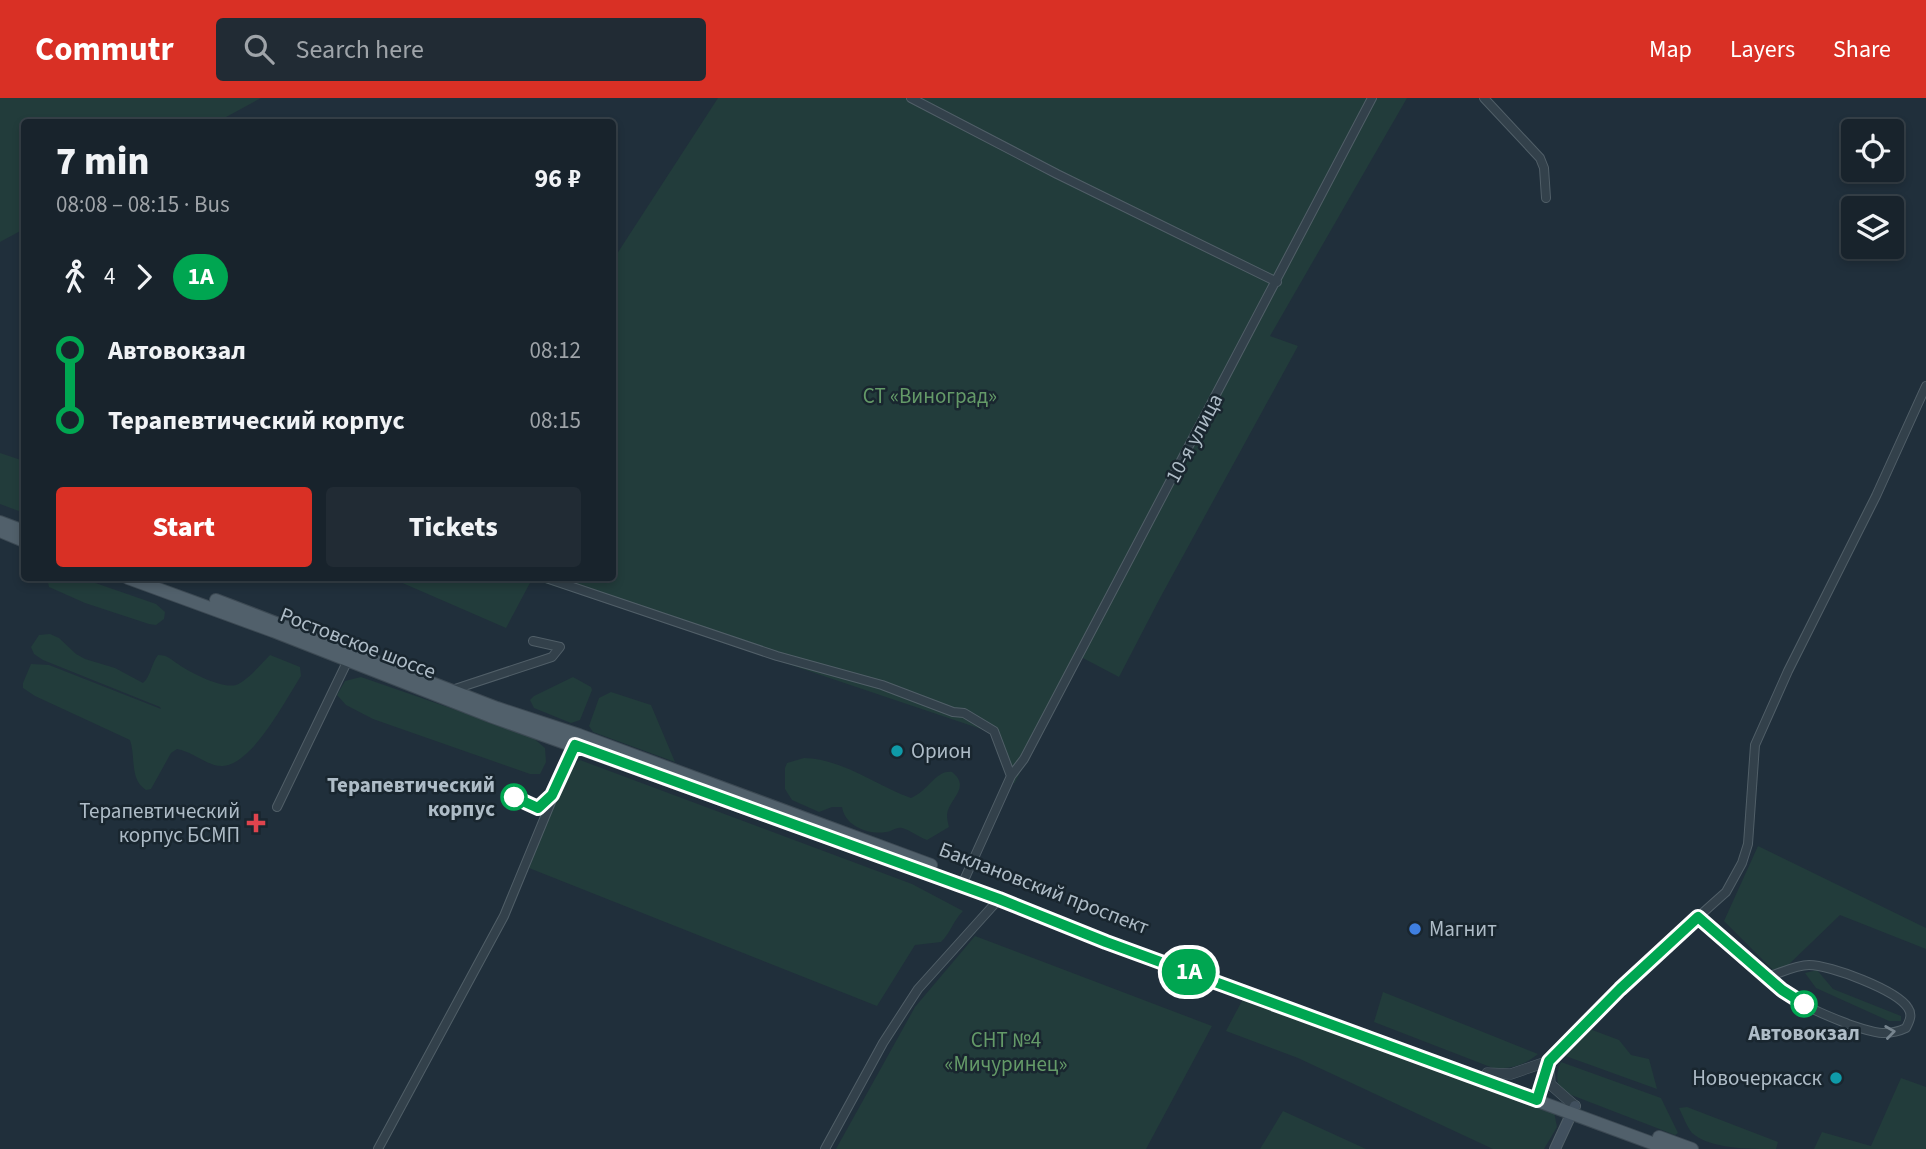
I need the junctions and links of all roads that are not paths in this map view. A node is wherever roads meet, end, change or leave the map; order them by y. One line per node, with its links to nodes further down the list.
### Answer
1 (911, 98): 5 (street)
2 (1372, 98): 5 (street, 10-я улица)
3 (1484, 98): 4 (street)
4 (1546, 198)
5 (1277, 282): 18 (street, 10-я улица)
6 (1926, 386): 22 (street)
7 (0, 522): 8 (main road)
8 (21, 530)
9 (0, 531): 10 (main road)
10 (21, 540)
11 (136, 581): 15 (main road, Ростовское шоссе)
12 (161, 581): 16 (main road, Ростовское шоссе)
13 (555, 581): 18 (street)
14 (533, 641): 16 (street)
15 (348, 660): 17 (main road, Ростовское шоссе); 19 (street)
16 (452, 690): 17 (main road, Ростовское шоссе)
17 (577, 740): 20 (main road, Баклановский проспект); 21 (main road, Баклановский проспект); 28 (street)
18 (1011, 776): 20 (street, 10-я улица)
19 (277, 807)
20 (965, 878): 21 (main road, Баклановский проспект)
21 (1002, 896): 25 (main road, Баклановский проспект); 26 (main road, Баклановский проспект); 29 (street)
22 (1698, 917): 23 (street); 24 (street)
23 (1767, 977): 23 (street, one-way to 23)
24 (1549, 1061): 25 (street); 26 (street); 27 (street)
25 (1487, 1073): 26 (main road, Баклановский проспект)
26 (1538, 1096): 27 (main road, Баклановский проспект)
27 (1574, 1110): 30 (main road); 31 (main road, Баклановский проспект); 32 (main road, Баклановский проспект)
28 (378, 1149)
29 (825, 1149)
30 (1555, 1149)
31 (1668, 1149)
32 (1692, 1149)

